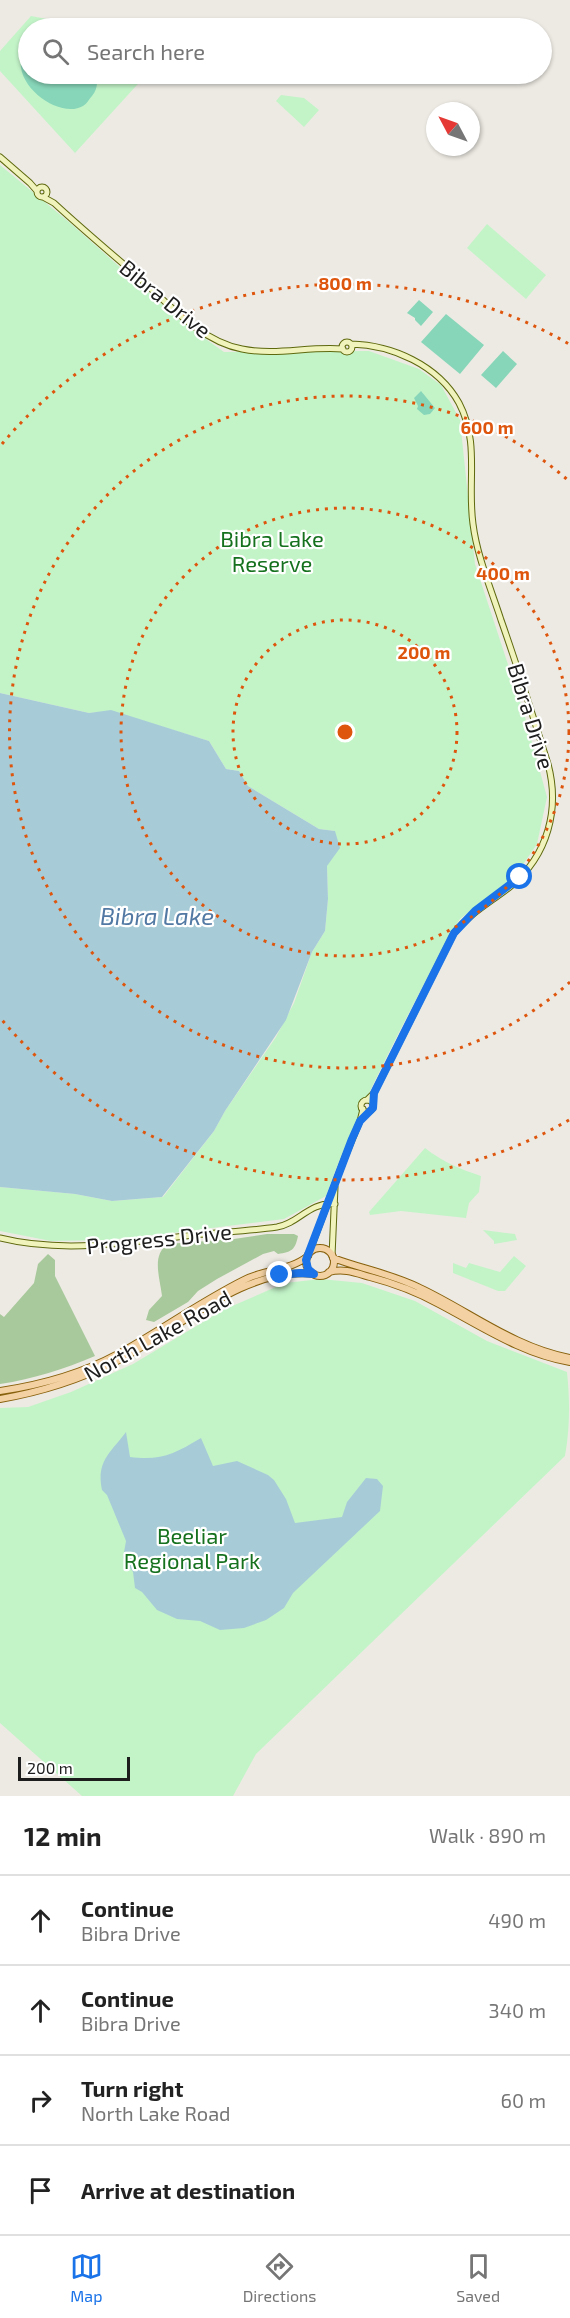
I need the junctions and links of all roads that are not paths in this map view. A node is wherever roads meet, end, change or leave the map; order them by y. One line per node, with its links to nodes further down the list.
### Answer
1 (0, 157): 2 (street, Bibra Drive)
2 (370, 1102): 3 (street); 4 (street)
3 (363, 1109): 4 (street); 5 (street)
4 (369, 1111): 5 (street)
5 (360, 1121): 6 (street)
6 (331, 1206): 7 (street, Progress Drive); 8 (street); 9 (street)
7 (0, 1238)
8 (309, 1255): 9 (main road); 11 (main road); 13 (main road, North Lake Road)
9 (332, 1257): 10 (main road); 12 (main road)
10 (329, 1272): 11 (main road); 12 (main road)
11 (314, 1274): 14 (main road, North Lake Road)
12 (570, 1360)
13 (0, 1391)
14 (0, 1399)

